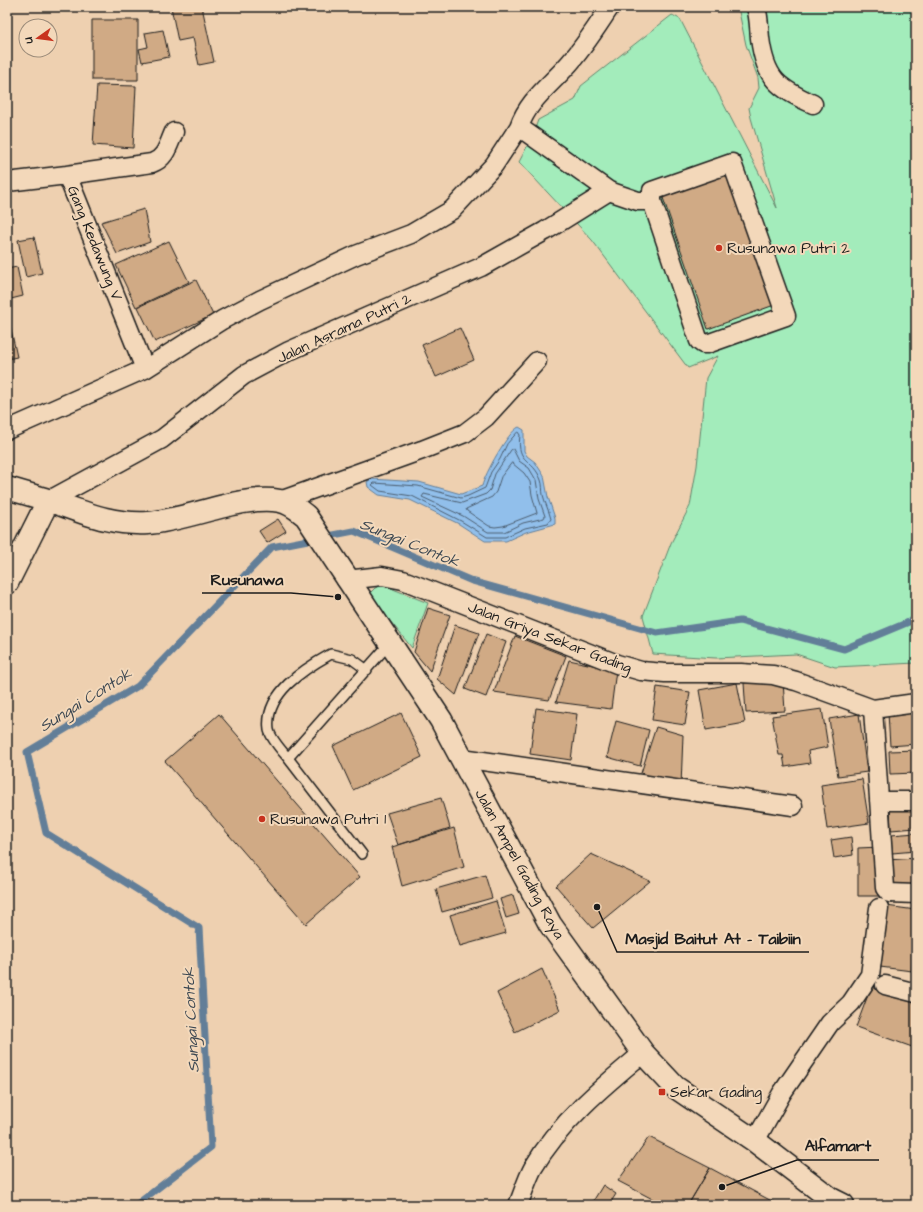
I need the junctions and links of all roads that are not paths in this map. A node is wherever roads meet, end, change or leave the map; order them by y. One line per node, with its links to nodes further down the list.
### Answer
1 (610, 7): 4 (street)
2 (756, 7): 3 (street)
3 (813, 104)
4 (519, 127): 8 (street); 11 (street)
5 (174, 132): 6 (street)
6 (67, 174): 7 (street, Gang Kedawung V); 11 (street, Gang Kedawung V)
7 (7, 182)
8 (609, 191): 9 (street); 14 (street, Jalan Asrama Putri 2)
9 (652, 201): 9 (street)
10 (536, 360): 15 (street)
11 (145, 369): 12 (street)
12 (7, 430)
13 (7, 488): 14 (main road)
14 (48, 501): 15 (main road); 17 (main road)
15 (280, 501): 16 (main road, Jalan Ampel Gading Raya)
16 (346, 580): 18 (main road, Jalan Ampel Gading Raya); 21 (street, Jalan Griya Sekar Gading)
17 (7, 582)
18 (389, 644): 19 (lane); 23 (main road, Jalan Ampel Gading Raya)
19 (367, 670): 22 (lane); 22 (lane)
20 (916, 703): 21 (street, Jalan Griya Sekar Gading)
21 (873, 709): 24 (street)
22 (288, 758): 27 (lane)
23 (462, 758): 26 (street); 32 (main road, Jalan Ampel Gading Raya)
24 (879, 801): 25 (street); 28 (street)
25 (916, 801)
26 (793, 806)
27 (362, 854)
28 (916, 894)
29 (879, 908): 33 (street)
30 (884, 985): 31 (street)
31 (916, 993)
32 (643, 1053): 33 (main road, Jalan Ampel Gading Raya); 34 (street)
33 (755, 1141): 35 (main road, Jalan Ampel Gading Raya)
34 (518, 1205)
35 (843, 1205)

